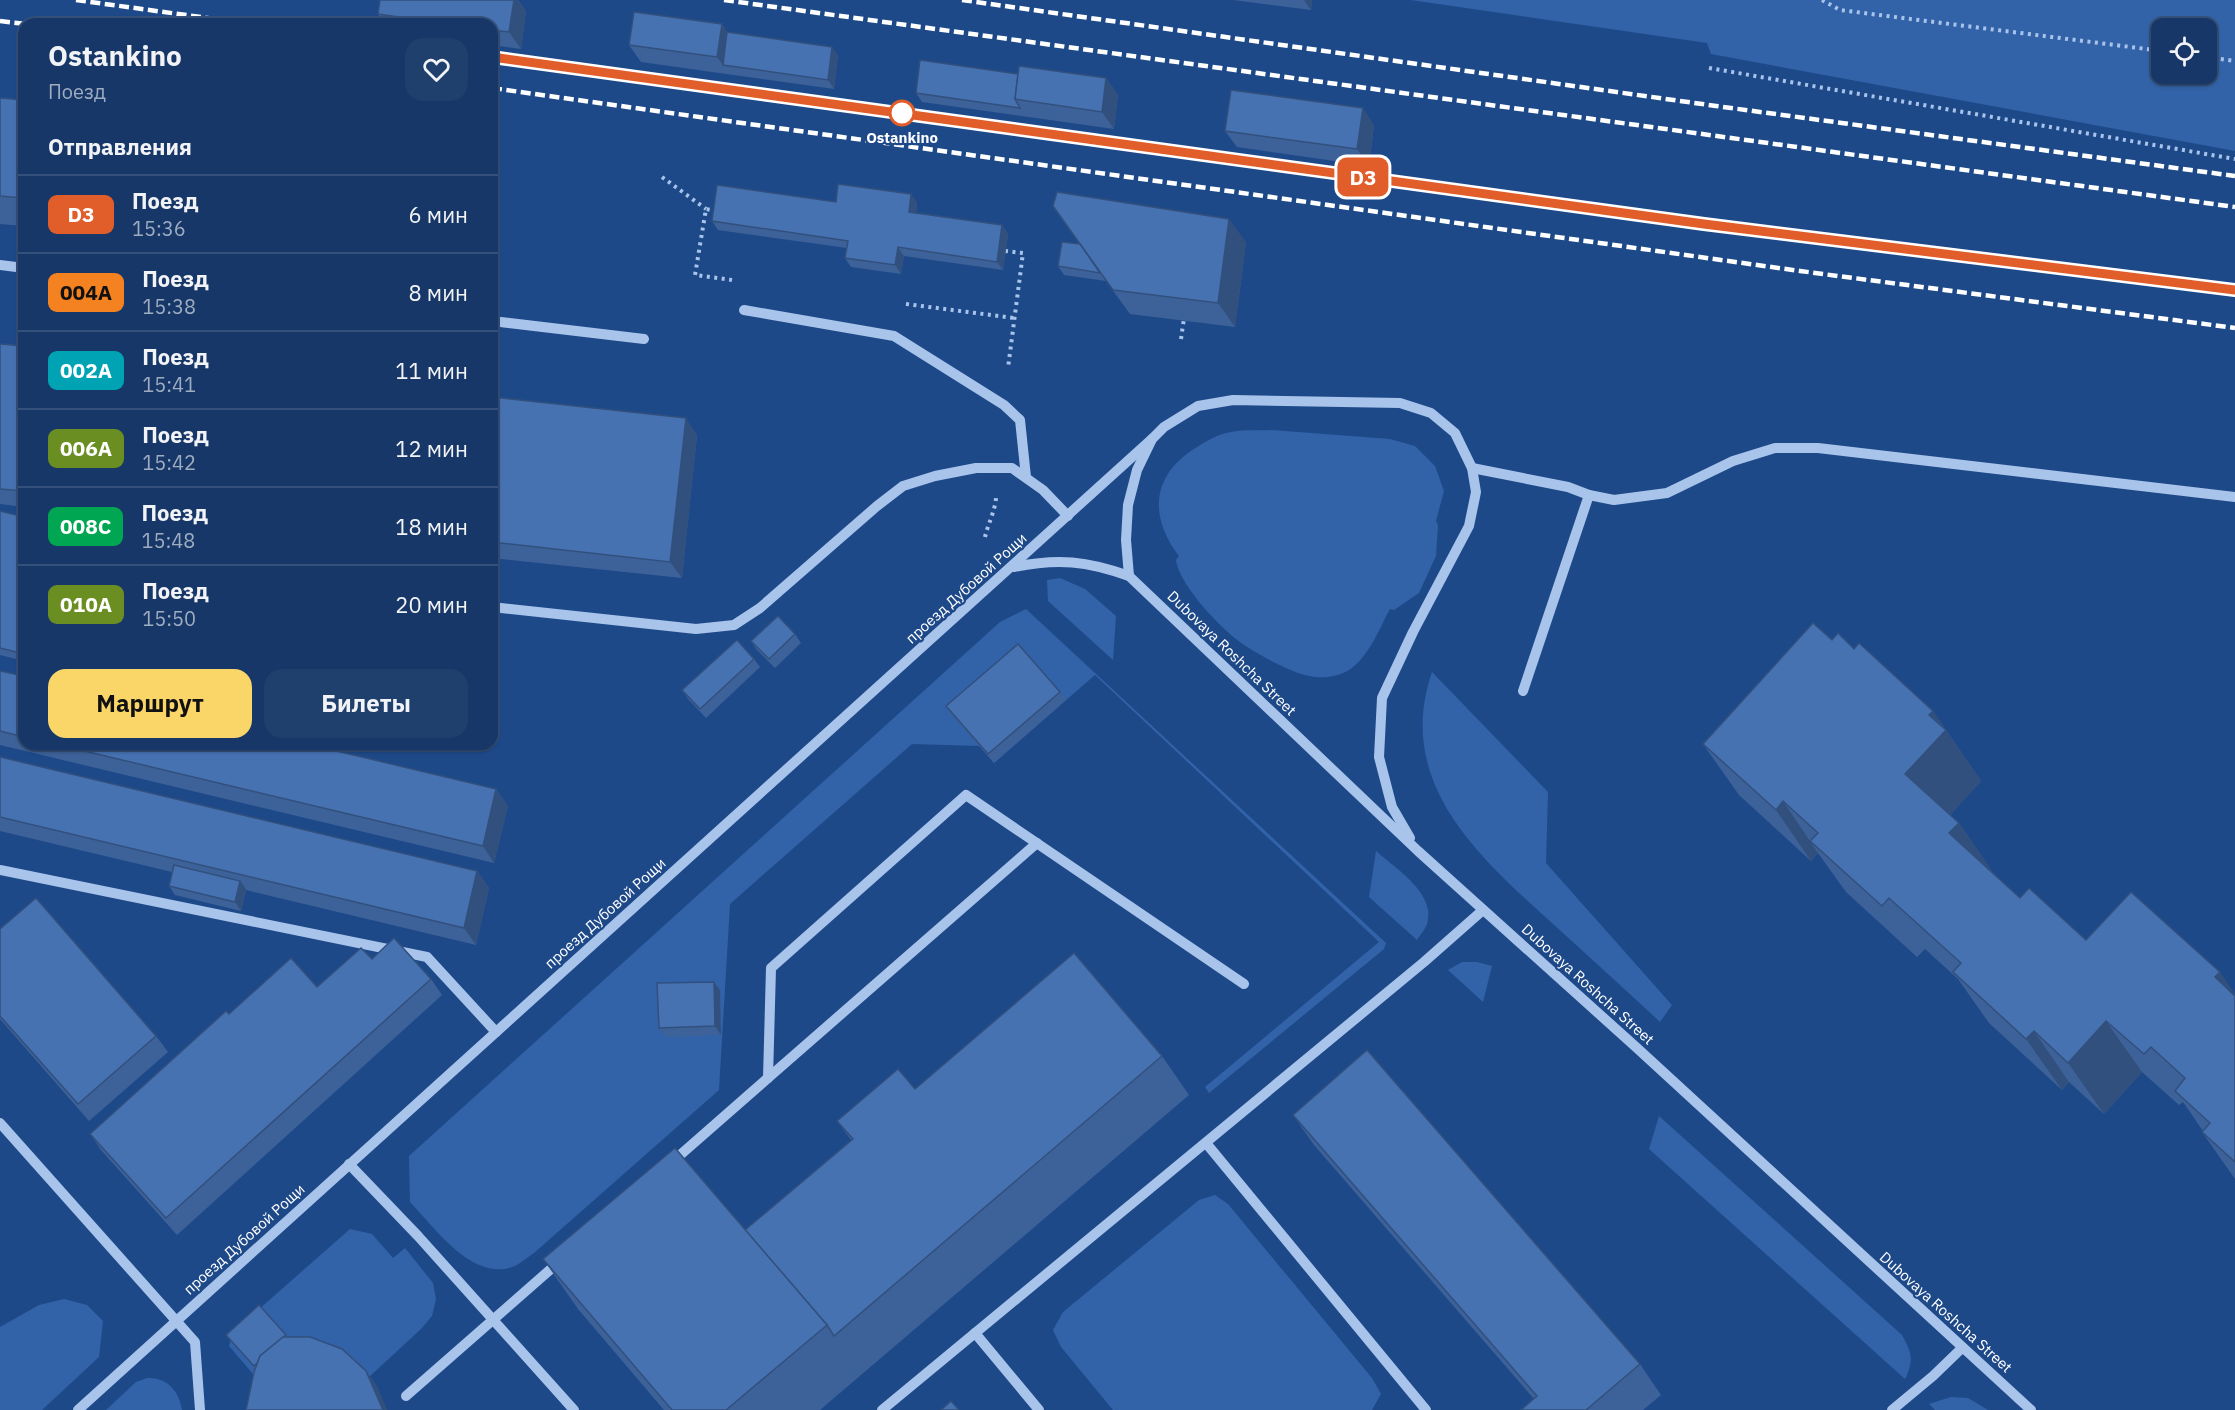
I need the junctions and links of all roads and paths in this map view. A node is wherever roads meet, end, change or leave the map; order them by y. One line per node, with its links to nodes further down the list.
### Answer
1 (1822, 0): 2 (path)
2 (2151, 50)
3 (2217, 58): 4 (path)
4 (2235, 60)
5 (1709, 68): 6 (path)
6 (2235, 159)
7 (662, 177): 8 (path)
8 (706, 209): 9 (path); 12 (path)
9 (721, 211)
10 (0, 265): 11 (street)
11 (18, 267)
12 (742, 281)
13 (896, 302): 16 (path)
14 (744, 310): 22 (street)
15 (1185, 310): 19 (path)
16 (1014, 318)
17 (498, 322): 18 (street)
18 (644, 339)
19 (1181, 339)
20 (1152, 439): 21 (street, проезд Дубовой Рощи); 25 (street, проезд Дубовой Рощи); 27 (street)
21 (1472, 468): 23 (street); 31 (street)
22 (1026, 477): 25 (street); 28 (street)
23 (1589, 495): 24 (street); 29 (street)
24 (2235, 497)
25 (1068, 516): 26 (street, проезд Дубовой Рощи)
26 (1012, 567): 27 (street); 35 (street, проезд Дубовой Рощи)
27 (1129, 576): 31 (street, Dubovaya Roshcha Street)
28 (498, 608)
29 (1523, 691)
30 (1037, 843): 34 (street); 36 (street); 36 (street)
31 (1418, 851): 33 (street, Dubovaya Roshcha Street)
32 (0, 870): 35 (street)
33 (1483, 910): 38 (street); 45 (street, Dubovaya Roshcha Street)
34 (1244, 984)
35 (496, 1032): 39 (street, проезд Дубовой Рощи)
36 (768, 1078): 40 (street)
37 (0, 1123): 43 (street)
38 (1206, 1143): 44 (street); 52 (street)
39 (349, 1164): 42 (street); 43 (street, проезд Дубовой Рощи)
40 (662, 1171)
41 (564, 1257): 42 (street)
42 (493, 1320): 46 (street); 49 (street)
43 (176, 1321): 47 (street, проезд Дубовой Рощи); 48 (street)
44 (975, 1333): 50 (street); 51 (street)
45 (1962, 1348): 53 (street); 54 (street, Dubovaya Roshcha Street)
46 (406, 1396)
47 (78, 1410)
48 (200, 1410)
49 (574, 1410)
50 (882, 1410)
51 (1039, 1410)
52 (1426, 1410)
53 (1892, 1410)
54 (2031, 1410)

